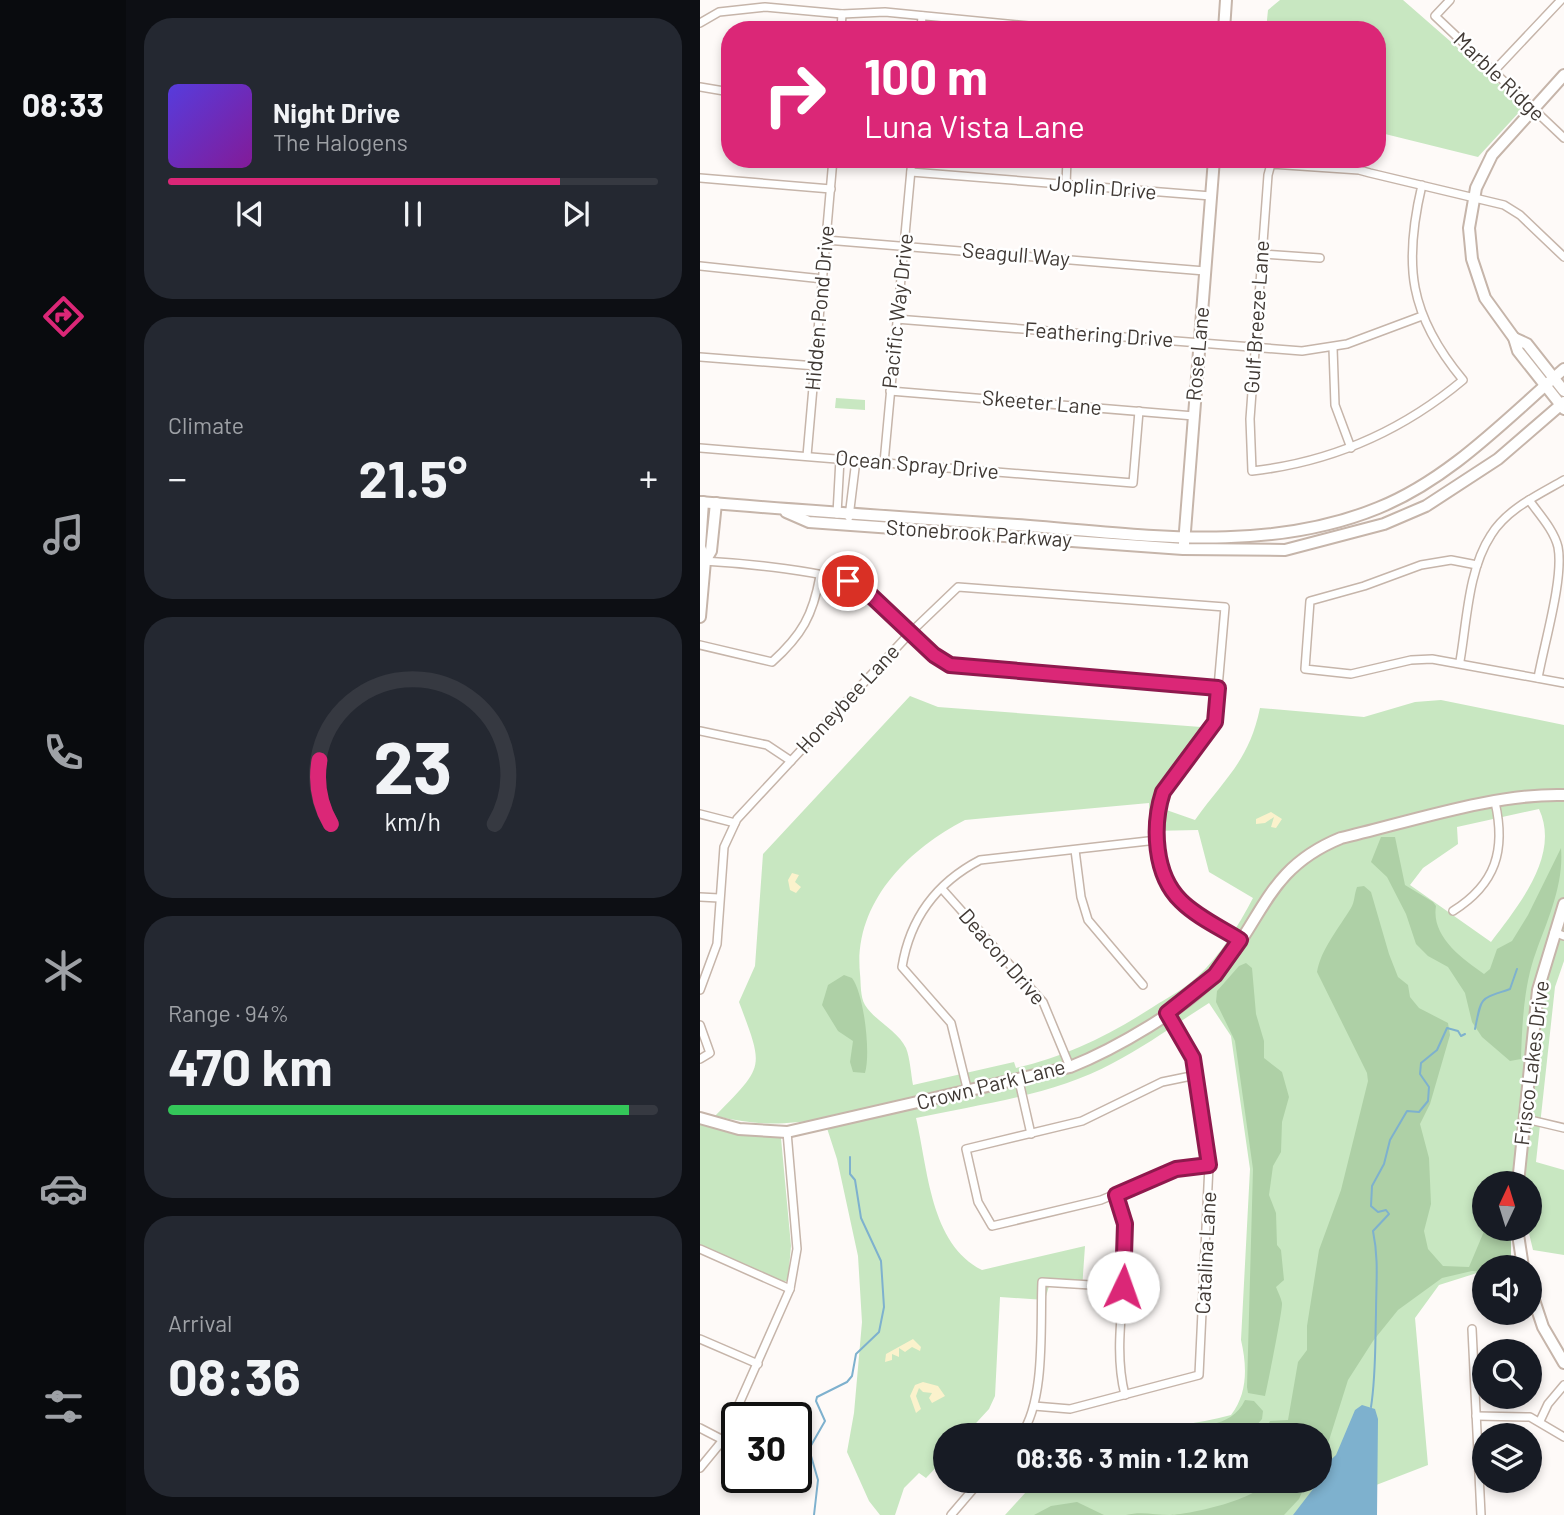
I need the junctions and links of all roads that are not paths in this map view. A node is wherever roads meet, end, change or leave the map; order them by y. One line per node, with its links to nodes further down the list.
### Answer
1 (1226, 0): 9 (street)
2 (1450, 0): 11 (street, Marble Ridge)
3 (1561, 0): 11 (street)
4 (842, 14): 5 (street); 6 (street); 10 (street)
5 (922, 16): 7 (street); 8 (street)
6 (842, 21)
7 (922, 21)
8 (975, 21)
9 (1225, 21)
10 (700, 23)
11 (1494, 71): 15 (street, Marble Ridge)
12 (1564, 75): 15 (street)
13 (700, 87): 14 (street)
14 (721, 90)
15 (1532, 108): 16 (street, Marble Ridge); 29 (street)
16 (1564, 138)
17 (832, 168): 27 (street, Hidden Pond Drive)
18 (911, 168): 23 (street, Pacific Way Drive)
19 (1067, 168): 25 (street)
20 (1213, 168): 28 (street, Rose Lane)
21 (1270, 168): 32 (street, Gulf Breeze Lane)
22 (1333, 168): 26 (street, Gulf Breeze Lane)
23 (911, 172): 25 (street, Joplin Drive); 31 (street, Pacific Way Drive)
24 (700, 178): 27 (street)
25 (1066, 185): 28 (street, Joplin Drive)
26 (1422, 185): 29 (street); 38 (street)
27 (831, 190): 30 (street, Hidden Pond Drive)
28 (1211, 196): 36 (street, Rose Lane)
29 (1474, 197): 33 (street); 46 (street)
30 (826, 240): 31 (street, Seagull Way); 37 (street, Hidden Pond Drive)
31 (906, 246): 36 (street, Seagull Way); 39 (street, Pacific Way Drive)
32 (1262, 254): 34 (street); 41 (street, Gulf Breeze Lane)
33 (1564, 257)
34 (1320, 258)
35 (700, 266): 37 (street)
36 (1205, 271): 40 (street, Rose Lane)
37 (823, 279): 44 (street, Hidden Pond Drive)
38 (1422, 316): 42 (street, Feathering Drive); 53 (street)
39 (896, 319): 40 (street, Feathering Drive); 47 (street, Pacific Way Drive)
40 (1199, 343): 41 (street, Feathering Drive); 51 (street, Rose Lane)
41 (1255, 348): 42 (street, Feathering Drive); 53 (street, Gulf Breeze Lane)
42 (1333, 348): 53 (street)
43 (700, 357): 44 (street)
44 (816, 366): 54 (street, Hidden Pond Drive)
45 (1564, 369): 46 (street, Stonebrook Parkway)
46 (1550, 382): 48 (street); 49 (street); 66 (street, Stonebrook Parkway)
47 (890, 391): 50 (street, Skeeter Lane); 57 (street, Pacific Way Drive)
48 (1564, 391)
49 (1563, 405): 68 (street, Stonebrook Parkway)
50 (1139, 411): 51 (street, Skeeter Lane); 57 (street, Ocean Spray Drive)
51 (1194, 416): 66 (street, Rose Lane)
52 (700, 447): 54 (street, Ocean Spray Drive)
53 (1350, 448)
54 (807, 456): 55 (street, Ocean Spray Drive)
55 (840, 459): 56 (street, Ocean Spray Drive); 63 (street)
56 (856, 460): 57 (street, Ocean Spray Drive); 64 (street)
57 (884, 463)
58 (1564, 480): 59 (street)
59 (1529, 500): 70 (street); 76 (street)
60 (701, 502): 61 (street, Stonebrook Parkway); 67 (street)
61 (716, 503): 62 (street, Stonebrook Parkway); 69 (street)
62 (777, 509): 63 (street, Stonebrook Parkway); 65 (street, Stonebrook Parkway)
63 (836, 513): 64 (street, Stonebrook Parkway); 65 (street)
64 (852, 514): 65 (street); 66 (street, Stonebrook Parkway)
65 (843, 525): 68 (street, Stonebrook Parkway)
66 (1184, 537): 68 (street, Rose Lane)
67 (700, 547): 69 (street)
68 (1183, 549)
69 (703, 561): 71 (street); 72 (street)
70 (1477, 565): 75 (street); 75 (street)
71 (820, 576): 73 (street); 74 (street)
72 (700, 617)
73 (911, 632): 78 (street); 78 (street, Honeybee Lane); 80 (street, Honeybee Lane)
74 (700, 645)
75 (1460, 662): 76 (street)
76 (1538, 678): 77 (street)
77 (1564, 683)
78 (1218, 688): 85 (street)
79 (700, 731): 80 (street)
80 (791, 761): 84 (street, Honeybee Lane)
81 (1564, 795): 82 (street, Crown Park Lane)
82 (1495, 802): 91 (street); 93 (street, Crown Park Lane)
83 (700, 814): 84 (street)
84 (735, 823): 89 (street, Honeybee Lane)
85 (1157, 840): 86 (street); 93 (street)
86 (1075, 850): 87 (street); 95 (street)
87 (943, 890): 99 (street, Deacon Drive); 102 (street)
88 (700, 897): 89 (street)
89 (719, 898): 94 (street, Honeybee Lane)
90 (1564, 904): 92 (street, Frisco Lakes Drive)
91 (1453, 911)
92 (1559, 934): 104 (street, Frisco Lakes Drive)
93 (1240, 940): 96 (street, Crown Park Lane)
94 (701, 985)
95 (1143, 985)
96 (1167, 1013): 99 (street, Crown Park Lane); 100 (street, Catalina Lane)
97 (700, 1025): 98 (street)
98 (700, 1059)
99 (1070, 1067): 101 (street, Crown Park Lane)
100 (1196, 1075): 107 (street); 108 (street, Catalina Lane)
101 (1019, 1081): 102 (street, Crown Park Lane); 107 (street)
102 (968, 1092): 106 (street, Crown Park Lane)
103 (700, 1118): 106 (street, Crown Park Lane)
104 (1525, 1119): 105 (street); 109 (street, Frisco Lakes Drive)
105 (1564, 1128)
106 (786, 1132): 113 (street)
107 (1031, 1134): 110 (street)
108 (1209, 1165): 110 (street); 120 (street, Catalina Lane)
109 (1519, 1171)
110 (1116, 1195): 112 (street)
111 (700, 1249): 113 (street)
112 (1123, 1287): 120 (street); 122 (street)
113 (790, 1289): 118 (street)
114 (1542, 1324): 117 (street)
115 (1472, 1329): 123 (street)
116 (700, 1339): 118 (street)
117 (1564, 1363)
118 (758, 1364): 121 (street)
119 (1564, 1385): 124 (street)
120 (1125, 1395): 122 (street)
121 (740, 1402)
122 (1034, 1406): 125 (street)
123 (1476, 1416): 124 (street); 133 (street)
124 (1540, 1421): 127 (street)
125 (1026, 1423)
126 (700, 1428): 128 (street)
127 (1564, 1437)
128 (721, 1439)
129 (721, 1442): 130 (street)
130 (700, 1468)
131 (970, 1493): 132 (street)
132 (951, 1515)
133 (1481, 1515)

